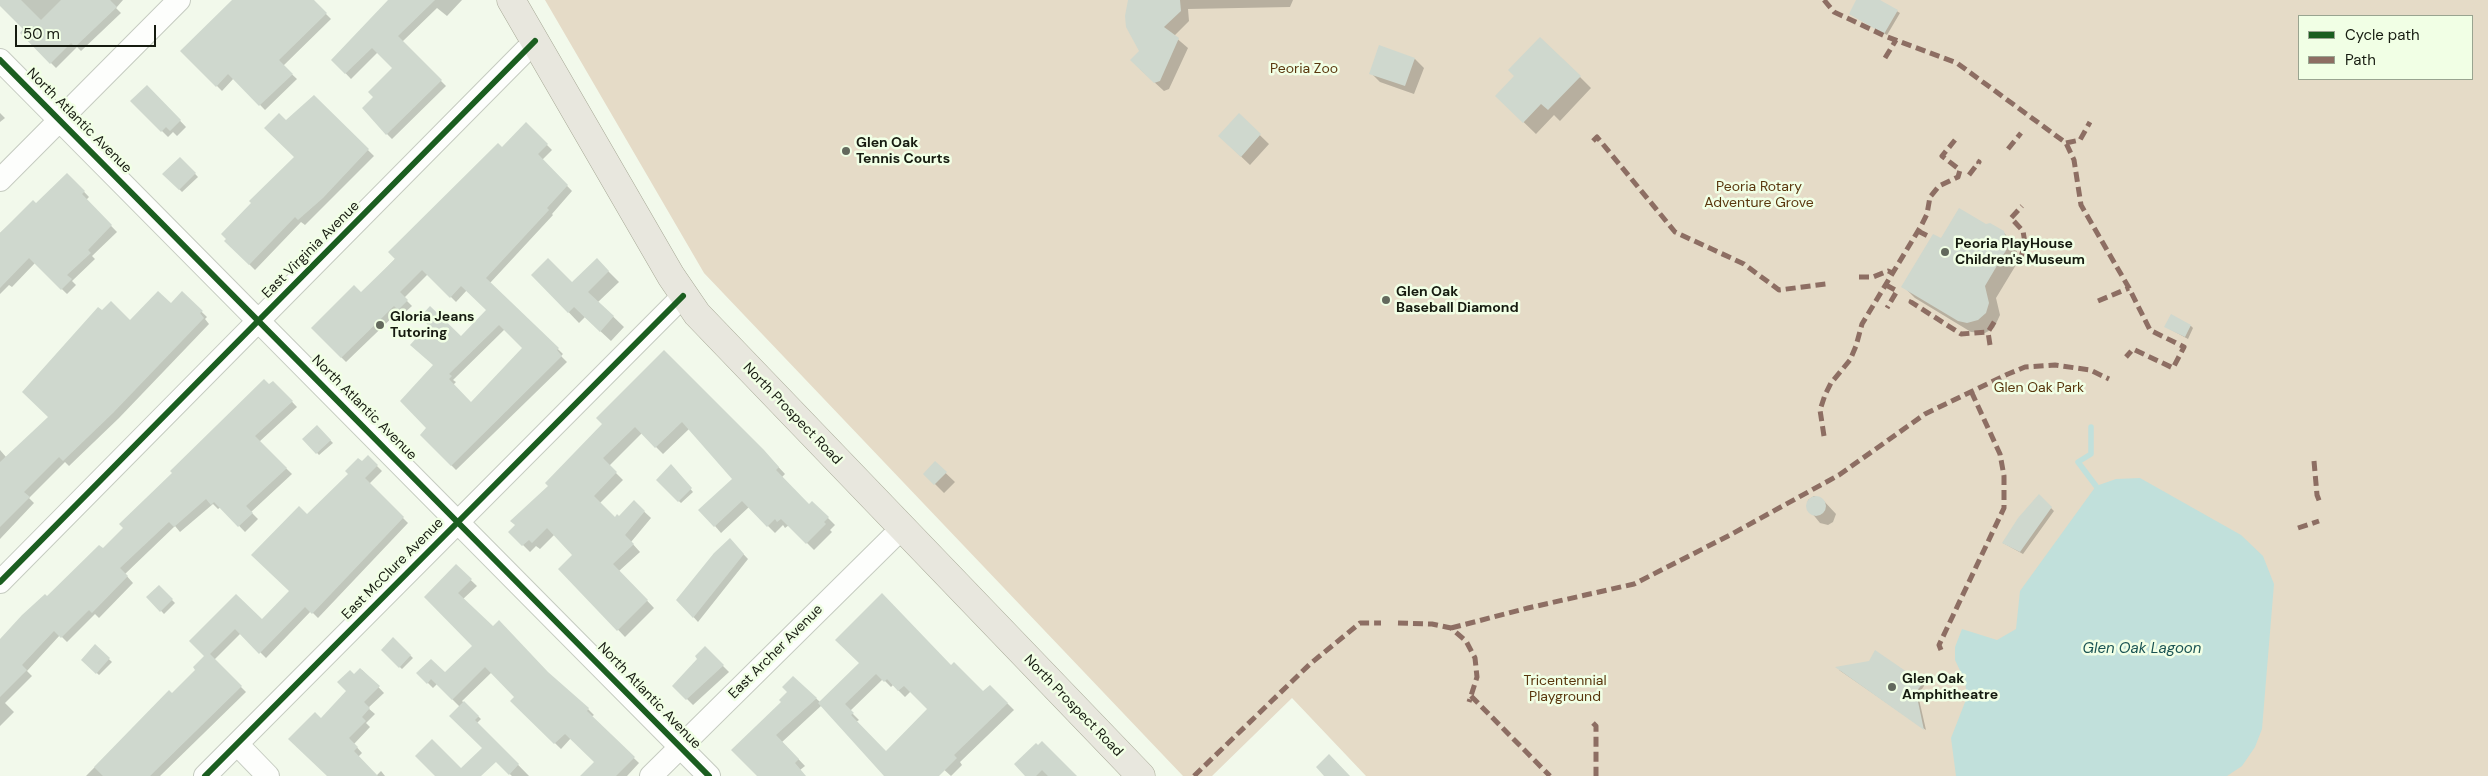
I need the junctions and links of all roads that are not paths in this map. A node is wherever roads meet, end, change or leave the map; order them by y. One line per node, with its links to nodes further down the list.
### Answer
1 (179, 0): 5 (street)
2 (511, 0): 3 (main road, North Prospect Road)
3 (535, 41): 7 (main road, North Prospect Road); 8 (street, East Virginia Avenue)
4 (0, 60): 5 (street, North Atlantic Avenue)
5 (60, 119): 6 (street); 8 (street, North Atlantic Avenue)
6 (0, 180)
7 (683, 296): 9 (street, East McClure Avenue); 10 (main road, North Prospect Road)
8 (260, 320): 9 (street, North Atlantic Avenue); 11 (street, East Virginia Avenue)
9 (458, 520): 12 (street, East McClure Avenue); 13 (street, North Atlantic Avenue)
10 (902, 528): 13 (street, East Archer Avenue); 18 (main road, North Prospect Road)
11 (0, 582)
12 (237, 744): 14 (street, East McClure Avenue); 15 (street)
13 (680, 746): 16 (street, East Archer Avenue); 17 (street, North Atlantic Avenue)
14 (205, 776)
15 (268, 776)
16 (651, 776)
17 (709, 776)
18 (1141, 776)

